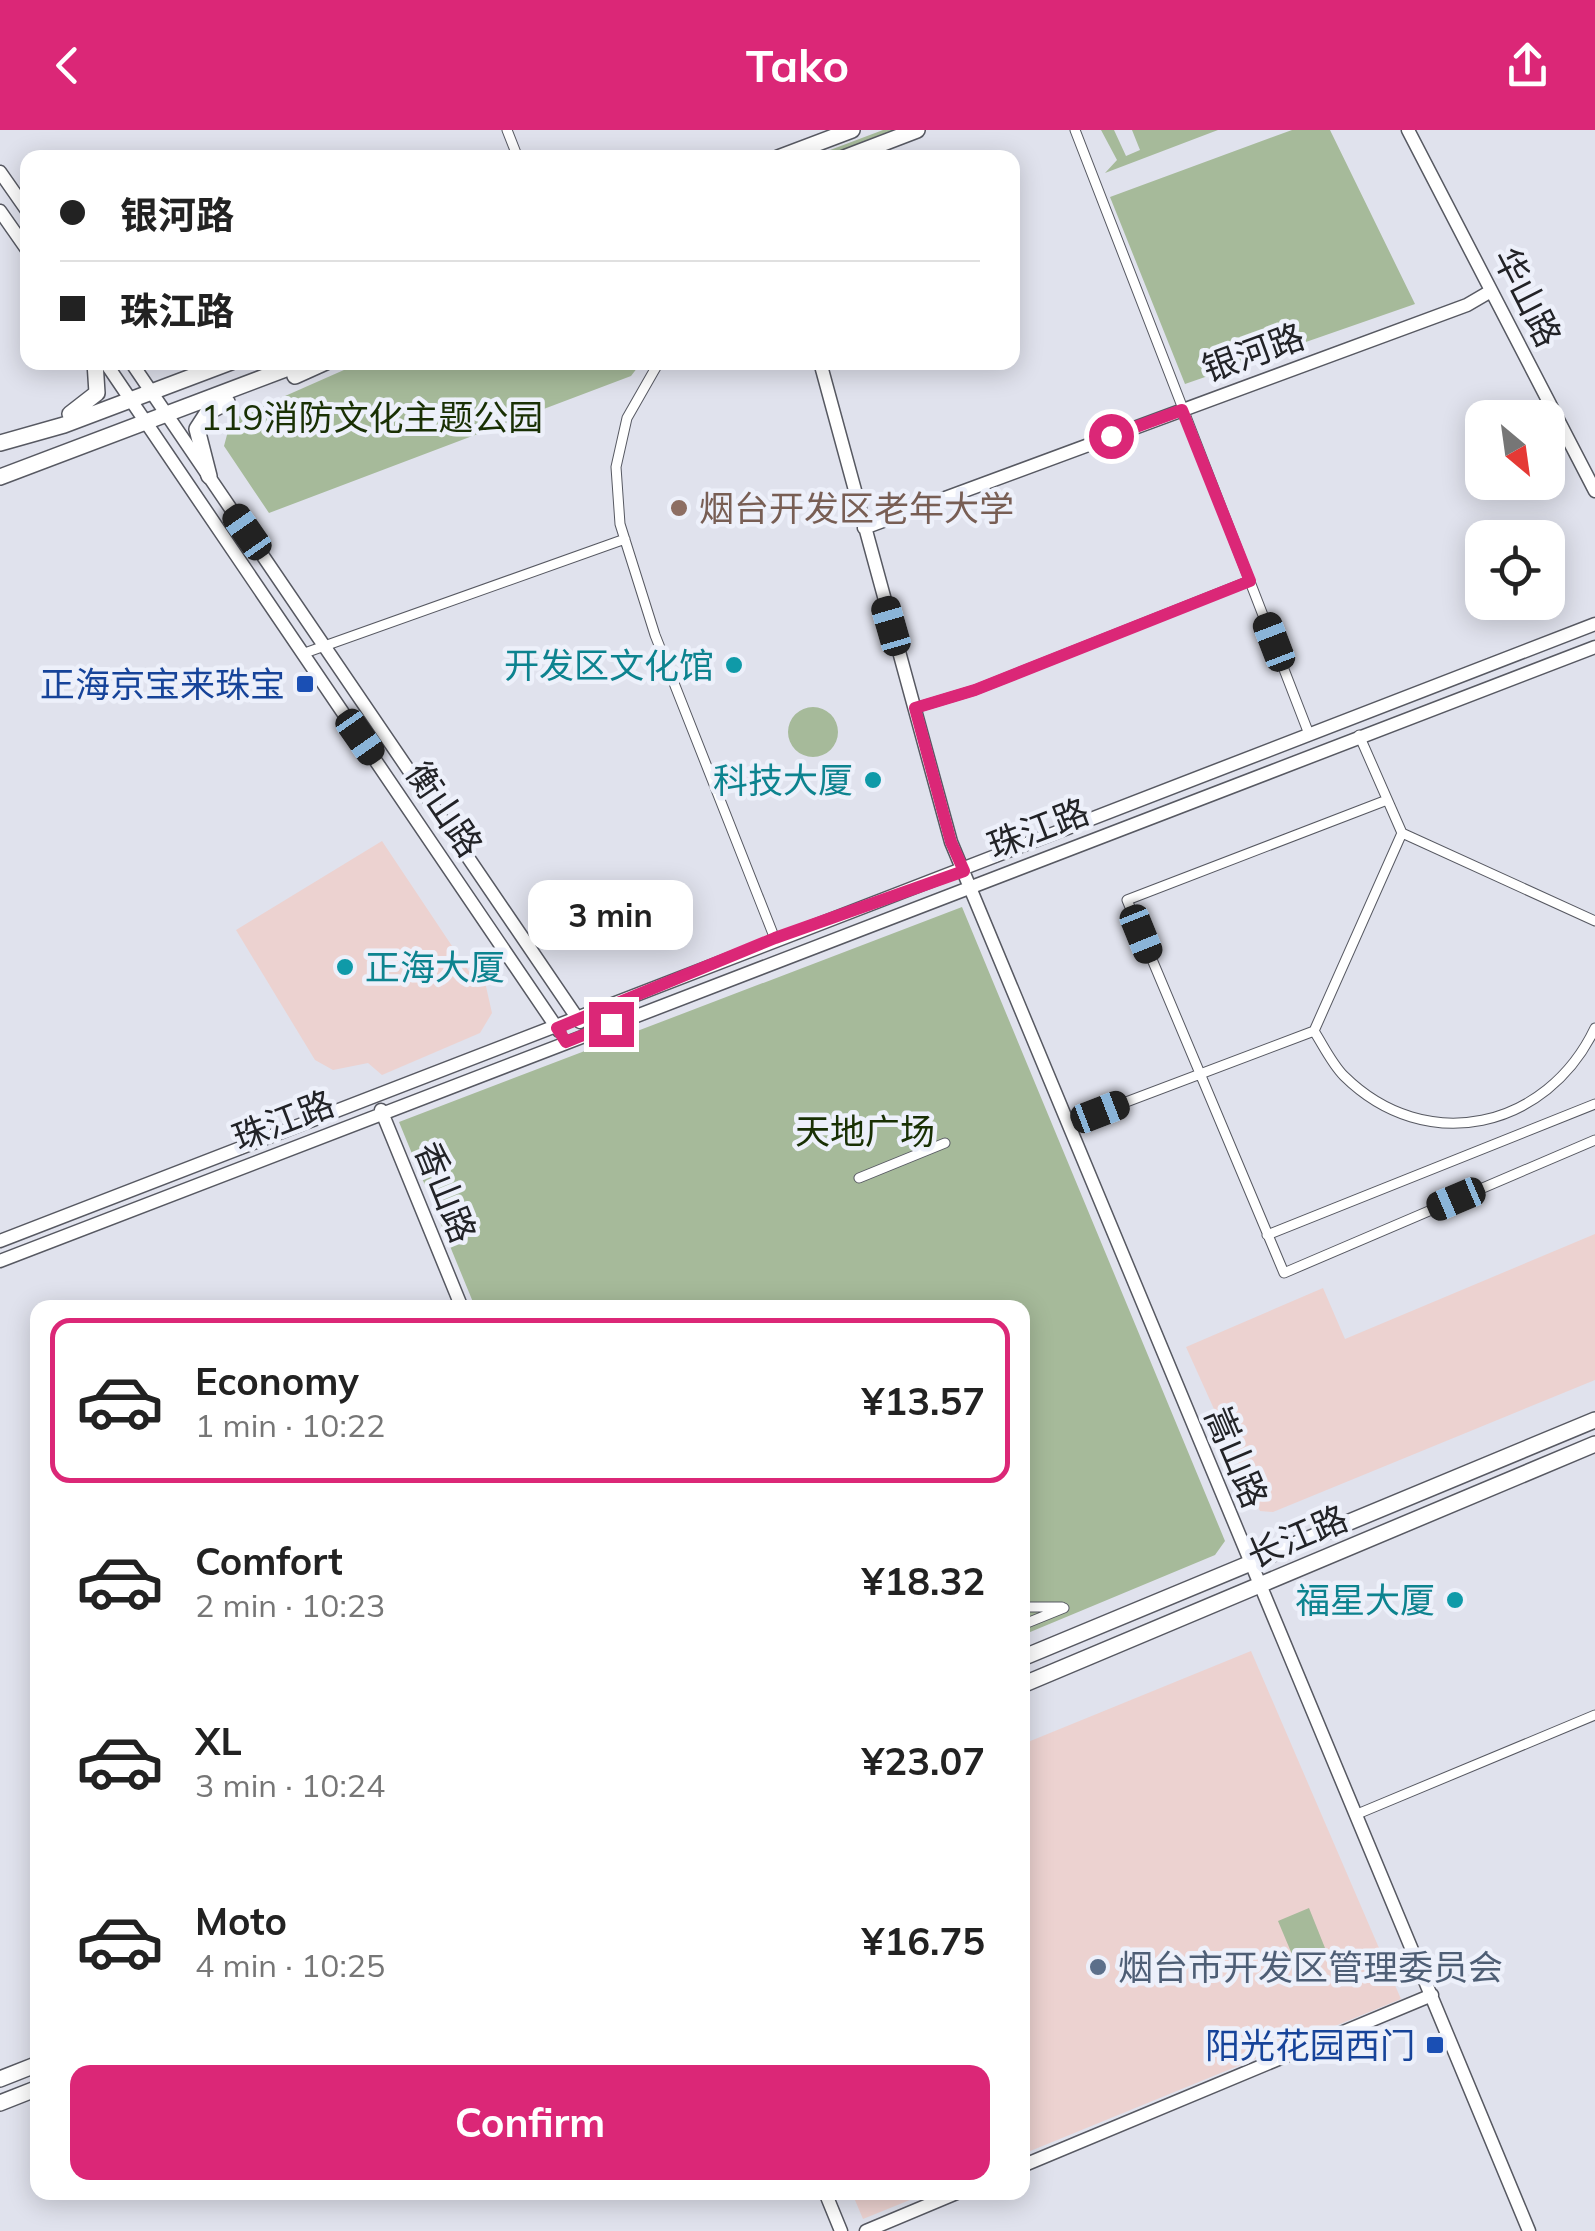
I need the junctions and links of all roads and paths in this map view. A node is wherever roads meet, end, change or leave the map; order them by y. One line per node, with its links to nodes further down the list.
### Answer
1 (852, 130): 5 (main road)
2 (918, 130): 6 (main road)
3 (1075, 130): 22 (street)
4 (1408, 130): 11 (main road, 华山路)
5 (799, 150)
6 (865, 150)
7 (0, 172): 8 (main road)
8 (20, 201)
9 (0, 210): 10 (main road)
10 (20, 239)
11 (1492, 291): 22 (main road, 银河路); 29 (main road, 华山路)
12 (97, 370): 25 (main road)
13 (111, 370): 21 (main road, 衡山路)
14 (136, 370): 20 (main road, 衡山路)
15 (210, 370): 20 (main road)
16 (284, 370): 23 (main road)
17 (307, 370): 27 (main road)
18 (654, 370): 31 (street)
19 (822, 370): 30 (main road, 嵩山路)
20 (151, 392): 21 (main road); 23 (main road, 衡山路)
21 (132, 399): 24 (main road, 衡山路); 25 (main road)
22 (1182, 410): 30 (main road, 银河路); 32 (street)
23 (168, 416): 24 (main road); 27 (main road, 衡山路)
24 (147, 423): 28 (main road); 36 (main road, 衡山路)
25 (30, 433): 26 (main road)
26 (0, 443)
27 (208, 476): 34 (main road, 衡山路)
28 (0, 477)
29 (1595, 491)
30 (864, 528): 37 (main road, 嵩山路)
31 (624, 539): 34 (street); 45 (street)
32 (1250, 581): 37 (street); 38 (street)
33 (1595, 624): 38 (main road)
34 (324, 645): 36 (street); 46 (main road, 衡山路)
35 (1595, 647): 39 (main road, 珠江路)
36 (302, 654): 47 (main road, 衡山路)
37 (915, 708): 42 (main road, 嵩山路)
38 (1310, 734): 42 (main road)
39 (1359, 735): 40 (street); 43 (main road, 珠江路)
40 (1387, 800): 41 (street); 52 (street)
41 (1402, 834): 44 (street); 49 (street)
42 (964, 871): 43 (main road, 嵩山路); 45 (main road)
43 (972, 887): 50 (main road, 珠江路); 56 (main road, 嵩山路)
44 (1595, 920)
45 (775, 938): 46 (main road)
46 (578, 1018): 47 (main road); 50 (main road, 衡山路)
47 (557, 1028): 51 (main road, 衡山路); 53 (main road)
48 (1595, 1028): 49 (street)
49 (1314, 1030): 52 (street)
50 (587, 1034): 51 (main road, 珠江路)
51 (566, 1042): 55 (main road, 珠江路)
52 (1197, 1074): 56 (street); 60 (street)
53 (376, 1098): 55 (main road, 香山路); 61 (main road)
54 (1595, 1104): 60 (street)
55 (382, 1114): 62 (main road, 珠江路); 63 (main road, 香山路)
56 (1068, 1124): 66 (main road, 嵩山路)
57 (1595, 1140): 60 (street)
58 (945, 1143): 59 (street)
59 (860, 1178)
60 (1266, 1236)
61 (0, 1241)
62 (0, 1260)
63 (459, 1300)
64 (1595, 1420): 66 (main road, 长江路)
65 (1595, 1444): 67 (main road, 长江路)
66 (1250, 1563): 67 (main road, 嵩山路); 70 (main road, 长江路)
67 (1259, 1584): 71 (main road, 长江路); 73 (main road, 嵩山路)
68 (1030, 1607): 69 (street)
69 (1030, 1623)
70 (1030, 1655)
71 (1030, 1682)
72 (1595, 1715): 73 (street)
73 (1356, 1814): 74 (main road, 嵩山路)
74 (1432, 1994): 79 (main road); 84 (main road, 嵩山路)
75 (30, 2067): 76 (main road)
76 (0, 2079)
77 (30, 2091): 78 (main road)
78 (0, 2104)
79 (1030, 2163)
80 (828, 2200): 82 (main road)
81 (939, 2200): 83 (main road)
82 (841, 2231)
83 (866, 2231)
84 (1529, 2231)

